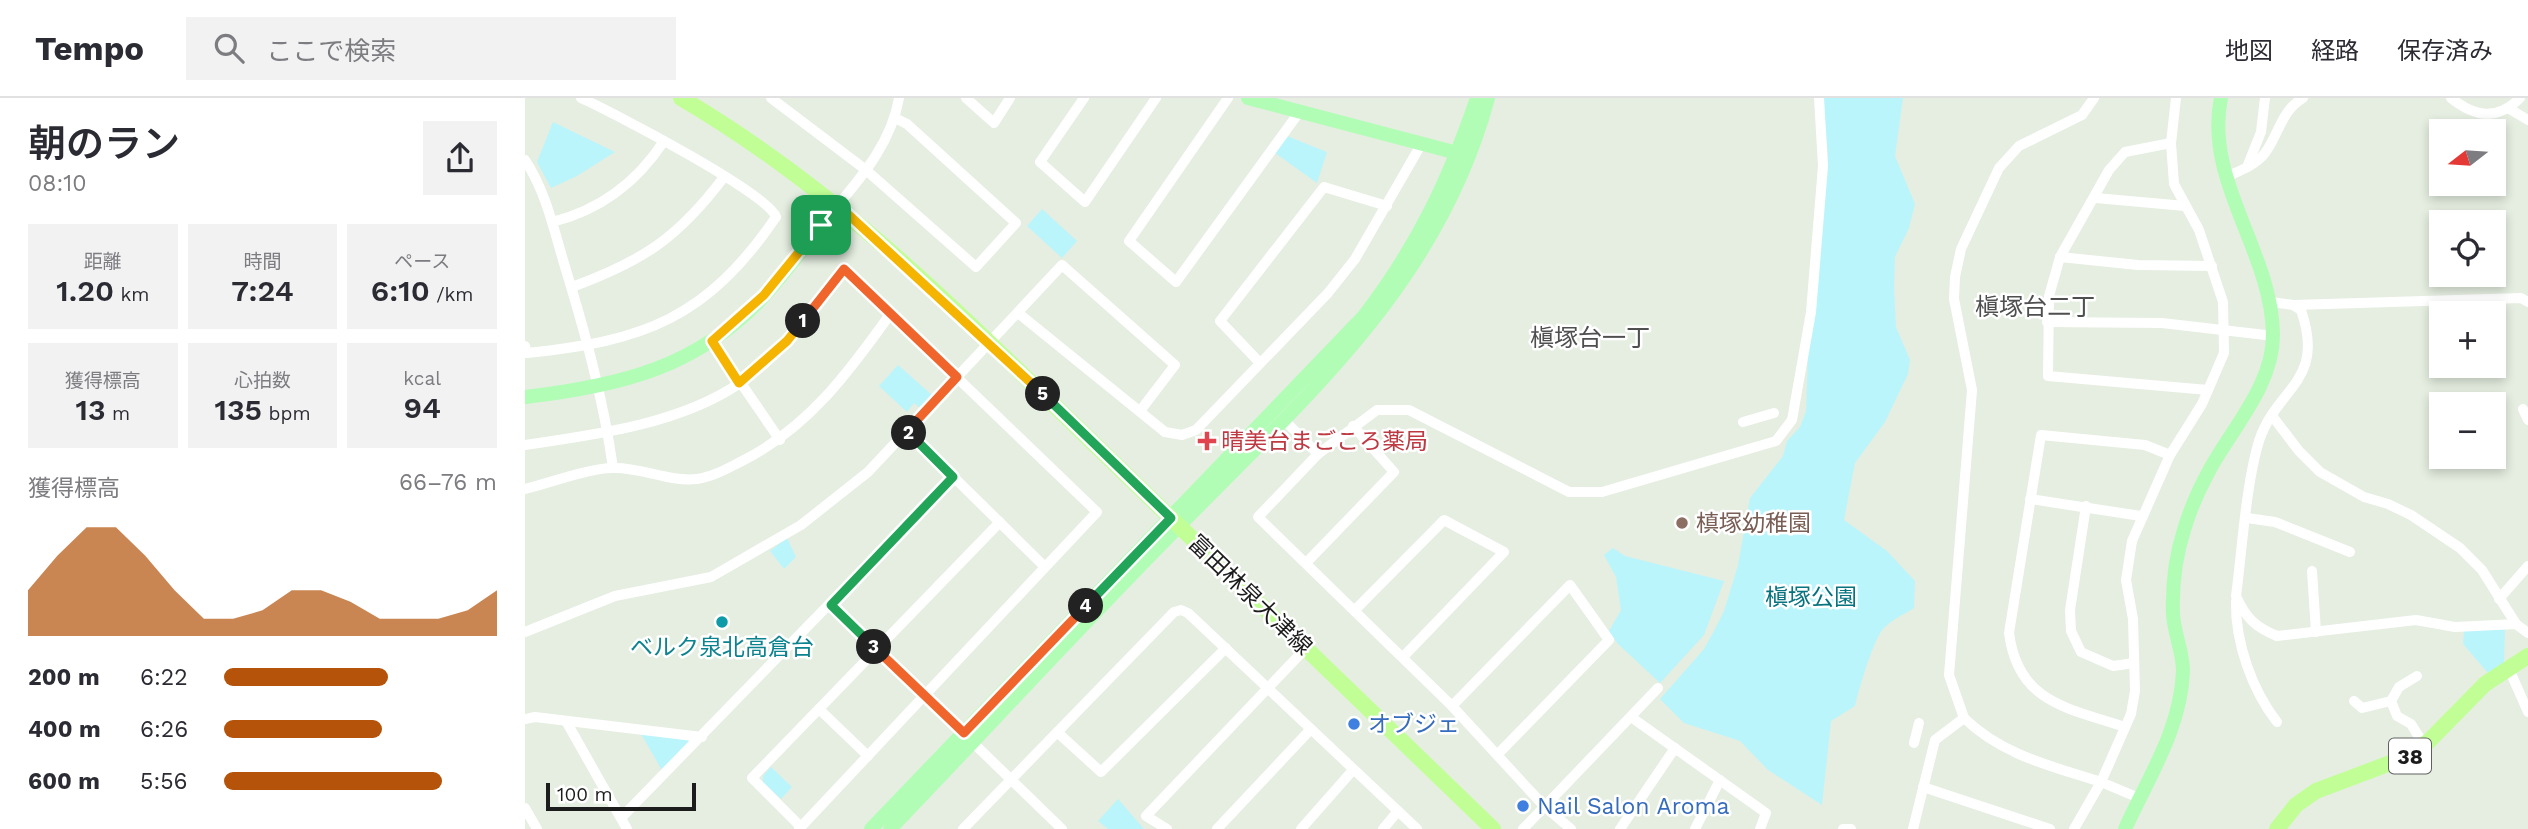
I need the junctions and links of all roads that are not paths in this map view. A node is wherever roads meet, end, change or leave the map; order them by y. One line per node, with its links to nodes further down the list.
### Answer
1 (581, 98): 25 (street)
2 (681, 98): 35 (main road, 富田林泉大津線)
3 (771, 98): 31 (street)
4 (899, 98): 23 (street)
5 (966, 98): 6 (street)
6 (1010, 98)
7 (1084, 98): 8 (street)
8 (1156, 98)
9 (1228, 98): 22 (street)
10 (1248, 98): 22 (street)
11 (1477, 98): 28 (street)
12 (1488, 98): 28 (street)
13 (1819, 98): 65 (street)
14 (2094, 98): 111 (street)
15 (2176, 98): 27 (street)
16 (2221, 98): 33 (street)
17 (2265, 98): 30 (street)
18 (2303, 98): 30 (street)
19 (2451, 98): 21 (street)
20 (2520, 98): 21 (street)
21 (2508, 107): 24 (street)
22 (1300, 111): 26 (street)
23 (895, 118): 31 (street); 31 (street)
24 (2528, 120)
25 (664, 141): 32 (street); 38 (street)
26 (1422, 143): 28 (street); 36 (street)
27 (2171, 143): 34 (street); 37 (street)
28 (1464, 155): 63 (street); 80 (street)
29 (525, 160): 38 (street)
30 (2247, 167): 33 (street)
31 (866, 170): 35 (street)
32 (724, 177): 41 (street); 53 (street)
33 (2227, 177): 42 (street)
34 (2096, 198): 37 (street); 39 (street)
35 (838, 205): 50 (street); 51 (main road, 富田林泉大津線)
36 (1387, 206): 54 (street); 54 (street)
37 (2185, 206): 40 (street)
38 (552, 222): 41 (street)
39 (2060, 257): 40 (street); 47 (street)
40 (2212, 266): 48 (street)
41 (572, 287): 53 (street)
42 (2271, 302): 44 (street); 49 (street)
43 (2528, 302): 44 (street)
44 (2293, 305): 62 (street)
45 (891, 313): 55 (street); 56 (street); 68 (street)
46 (1018, 313): 51 (street); 60 (street); 60 (street)
47 (2047, 322): 48 (street); 58 (street)
48 (2224, 331): 49 (street); 58 (street)
49 (2274, 336): 131 (street)
50 (712, 341): 56 (street); 57 (street)
51 (989, 342): 55 (street); 80 (main road, 富田林泉大津線)
52 (525, 346): 53 (street)
53 (590, 347): 57 (street)
54 (1260, 363): 60 (street)
55 (957, 377): 67 (street); 83 (street)
56 (739, 383): 66 (street); 68 (street)
57 (600, 387): 59 (street); 66 (street)
58 (2208, 390): 71 (street)
59 (525, 397)
60 (1140, 411)
61 (1775, 413): 64 (street)
62 (2273, 416): 78 (street); 87 (street)
63 (1283, 419): 70 (street); 80 (street)
64 (1743, 422)
65 (1353, 426): 70 (street); 82 (street)
66 (608, 430): 69 (street); 72 (street)
67 (907, 431): 73 (street); 91 (street)
68 (781, 440): 72 (street)
69 (525, 445)
70 (1318, 454): 82 (street)
71 (2170, 455): 75 (street); 77 (street)
72 (613, 468): 74 (street)
73 (953, 477): 79 (street); 88 (street)
74 (525, 489)
75 (2030, 499): 76 (street); 116 (street)
76 (2086, 506): 77 (street); 99 (street)
77 (2141, 516): 99 (street)
78 (2247, 518): 81 (street); 86 (street)
79 (1000, 522): 83 (street); 96 (street)
80 (1175, 522): 95 (main road, 富田林泉大津線); 120 (street)
81 (2350, 552)
82 (1306, 563): 89 (street)
83 (1044, 566): 104 (street)
84 (2528, 566): 87 (street)
85 (2312, 571): 92 (street)
86 (2236, 596): 92 (street); 114 (street)
87 (2499, 599): 90 (street)
88 (831, 605): 96 (street); 119 (street)
89 (1355, 611): 98 (street); 98 (street)
90 (2516, 624): 92 (street); 93 (street)
91 (525, 632)
92 (2316, 632)
93 (2528, 633)
94 (1226, 648): 103 (street); 118 (street); 118 (street)
95 (1306, 648): 103 (street); 148 (main road, 富田林泉大津線)
96 (877, 650): 104 (street); 108 (street)
97 (2528, 656): 100 (main road, 38)
98 (1402, 657): 107 (street)
99 (2134, 663): 116 (street)
100 (2509, 668): 109 (street); 122 (main road, 38)
101 (2417, 676): 106 (street)
102 (1658, 688): 110 (street)
103 (1268, 689): 117 (street); 143 (street)
104 (923, 693): 120 (street); 125 (street)
105 (2354, 701): 106 (street)
106 (2391, 701): 122 (street)
107 (1452, 706): 124 (street); 124 (street)
108 (819, 709): 125 (street); 137 (street)
109 (2528, 712)
110 (1631, 717): 123 (street); 132 (street)
111 (1964, 718): 129 (street); 130 (street)
112 (525, 719): 113 (street)
113 (566, 721): 119 (street); 135 (street)
114 (2277, 722)
115 (1919, 723): 121 (street)
116 (2125, 727): 129 (street)
117 (1310, 730): 126 (street); 144 (street)
118 (1058, 732): 127 (street)
119 (702, 737): 135 (street)
120 (969, 737): 127 (street); 140 (street); 141 (street)
121 (1914, 743)
122 (2424, 745): 160 (main road, 38)
123 (1675, 748): 128 (street); 151 (street)
124 (1498, 754): 132 (street)
125 (868, 755): 137 (street)
126 (1353, 770): 134 (street); 145 (street)
127 (1011, 779): 136 (street); 142 (street)
128 (1720, 780): 152 (street); 153 (street)
129 (2101, 782): 131 (street); 158 (street)
130 (1923, 787): 156 (street); 157 (street)
131 (2139, 798): 159 (street)
132 (1544, 806): 149 (street); 150 (street)
133 (525, 808): 138 (street)
134 (1398, 811): 146 (street); 147 (street)
135 (621, 818): 139 (street)
136 (1055, 827)
137 (800, 828)
138 (537, 829)
139 (627, 829)
140 (871, 829)
141 (890, 829)
142 (963, 829)
143 (1167, 829)
144 (1217, 829)
145 (1301, 829)
146 (1383, 829)
147 (1417, 829)
148 (1493, 829)
149 (1523, 829)
150 (1571, 829)
151 (1619, 829)
152 (1695, 829)
153 (1760, 829)
154 (1843, 829): 155 (street)
155 (1851, 829)
156 (1913, 829)
157 (2050, 829)
158 (2074, 829)
159 (2125, 829)
160 (2277, 829)

